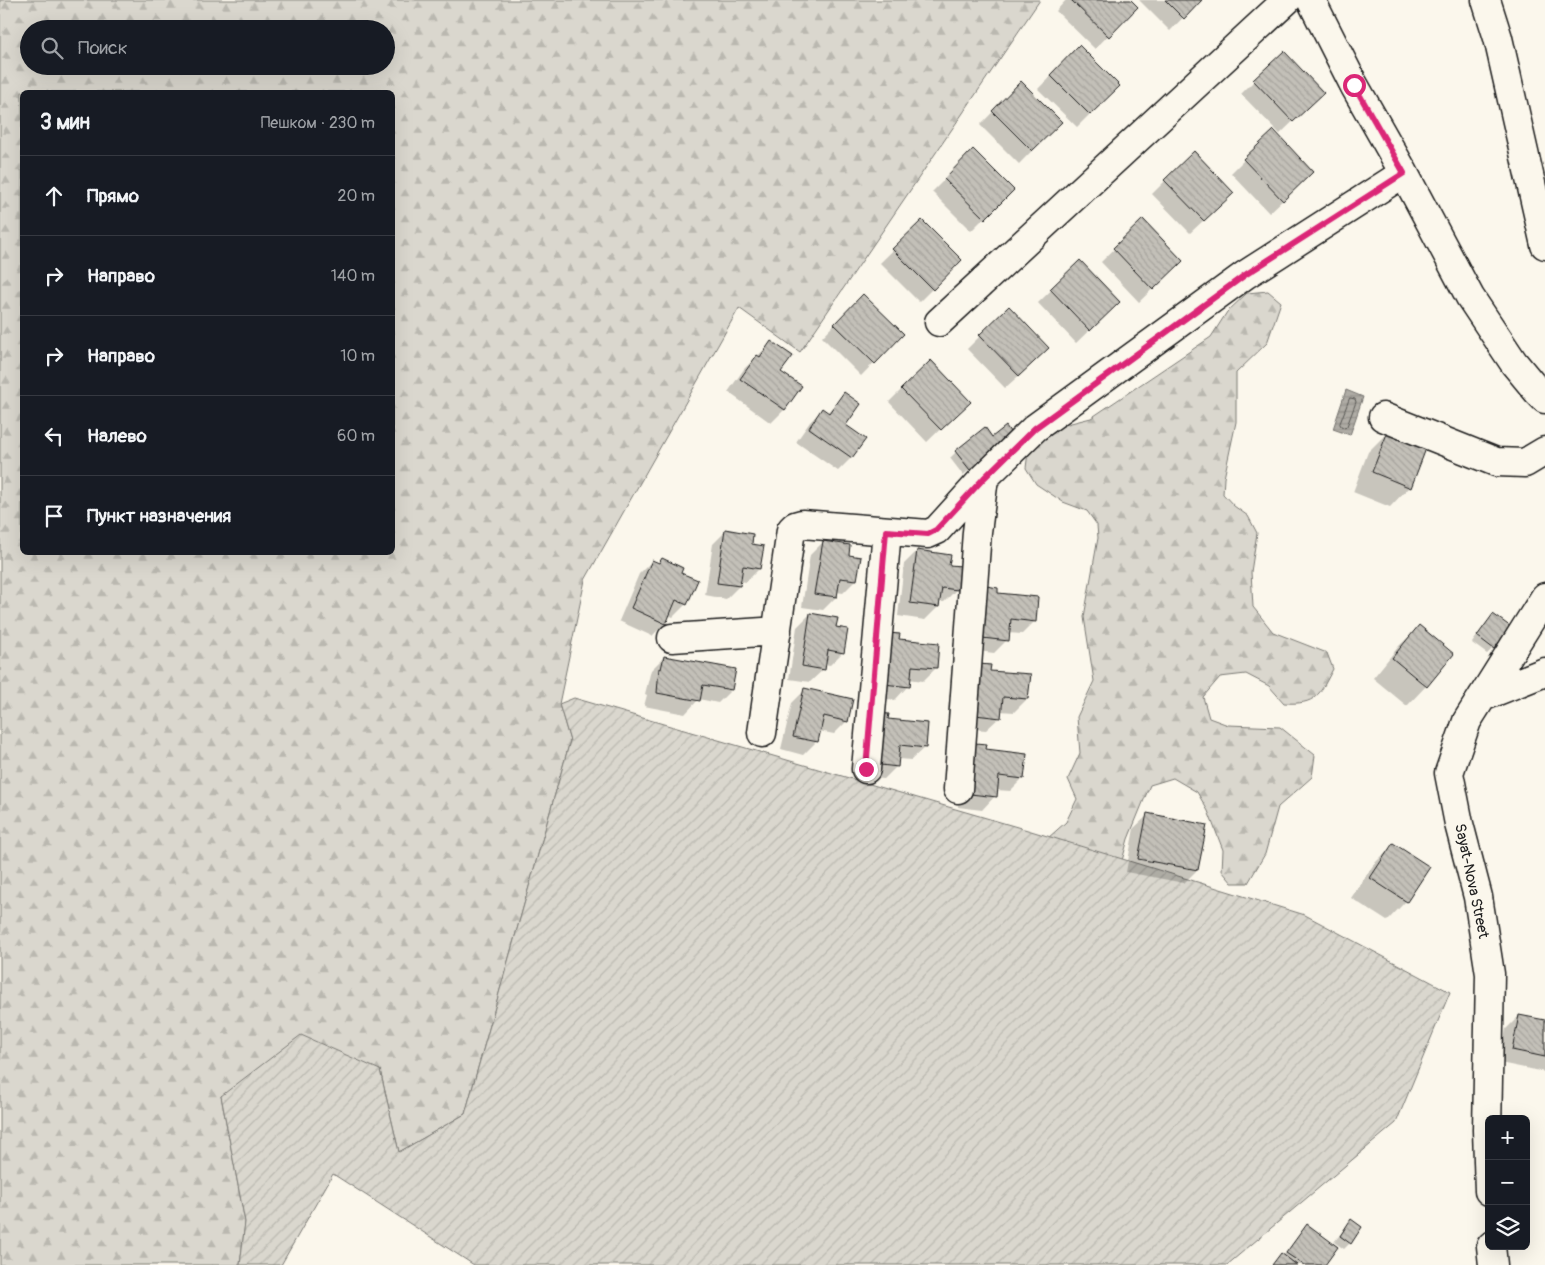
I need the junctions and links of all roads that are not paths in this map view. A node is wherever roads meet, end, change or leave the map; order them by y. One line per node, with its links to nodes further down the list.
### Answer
1 (1287, 0): 6 (street)
2 (1311, 0): 4 (street)
3 (1486, 0): 5 (street)
4 (1404, 173): 7 (street); 10 (street)
5 (1545, 245)
6 (940, 322)
7 (1545, 398)
8 (1382, 417): 9 (street)
9 (1545, 451)
10 (984, 478): 11 (street); 19 (street)
11 (886, 531): 13 (street); 18 (street)
12 (1545, 597): 16 (street, Sayat-Nova Street)
13 (777, 632): 14 (street); 17 (street)
14 (672, 638)
15 (1545, 672): 16 (street)
16 (1482, 698): 20 (street, Sayat-Nova Street)
17 (762, 732)
18 (866, 769)
19 (958, 789)
20 (1488, 1160)
21 (1491, 1250): 22 (street)
22 (1493, 1265)

